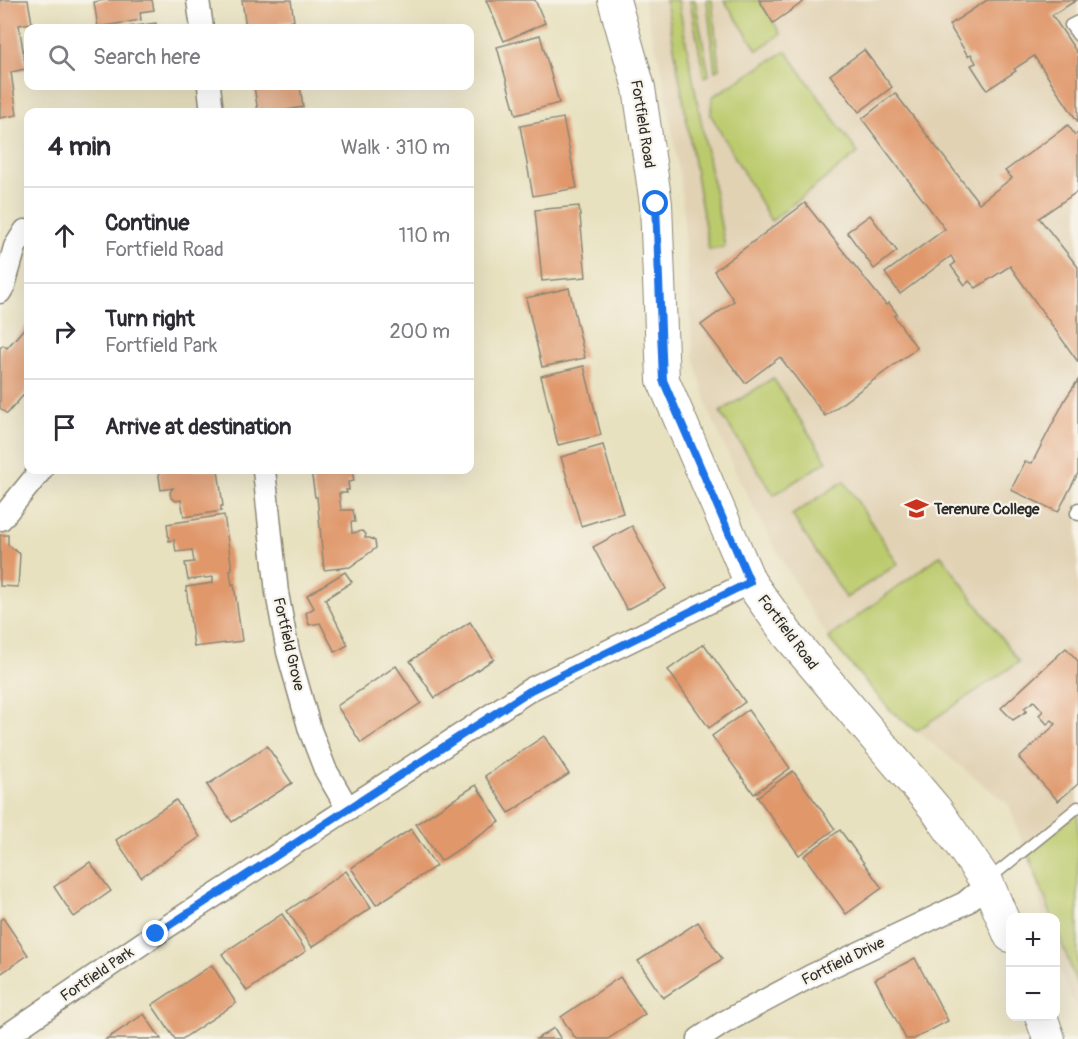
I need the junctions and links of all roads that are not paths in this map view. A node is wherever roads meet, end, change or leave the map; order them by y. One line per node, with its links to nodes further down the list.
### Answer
1 (198, 0): 4 (street)
2 (614, 0): 15 (street, Fortfield Road)
3 (1078, 21): 5 (lane)
4 (201, 24)
5 (1078, 36)
6 (209, 90): 7 (street)
7 (212, 108)
8 (24, 233): 9 (street)
9 (0, 292)
10 (38, 474): 14 (street)
11 (264, 474): 17 (street, Fortfield Grove)
12 (1078, 508): 13 (lane)
13 (1078, 515)
14 (1, 519)
15 (750, 582): 17 (street, Fortfield Park); 18 (street, Fortfield Road)
16 (1078, 807): 18 (lane)
17 (348, 809): 21 (street, Fortfield Park)
18 (988, 884): 19 (street, Fortfield Road); 22 (street, Fortfield Drive)
19 (1006, 925)
20 (1042, 1021): 23 (street)
21 (2, 1039)
22 (699, 1039)
23 (1049, 1039)

